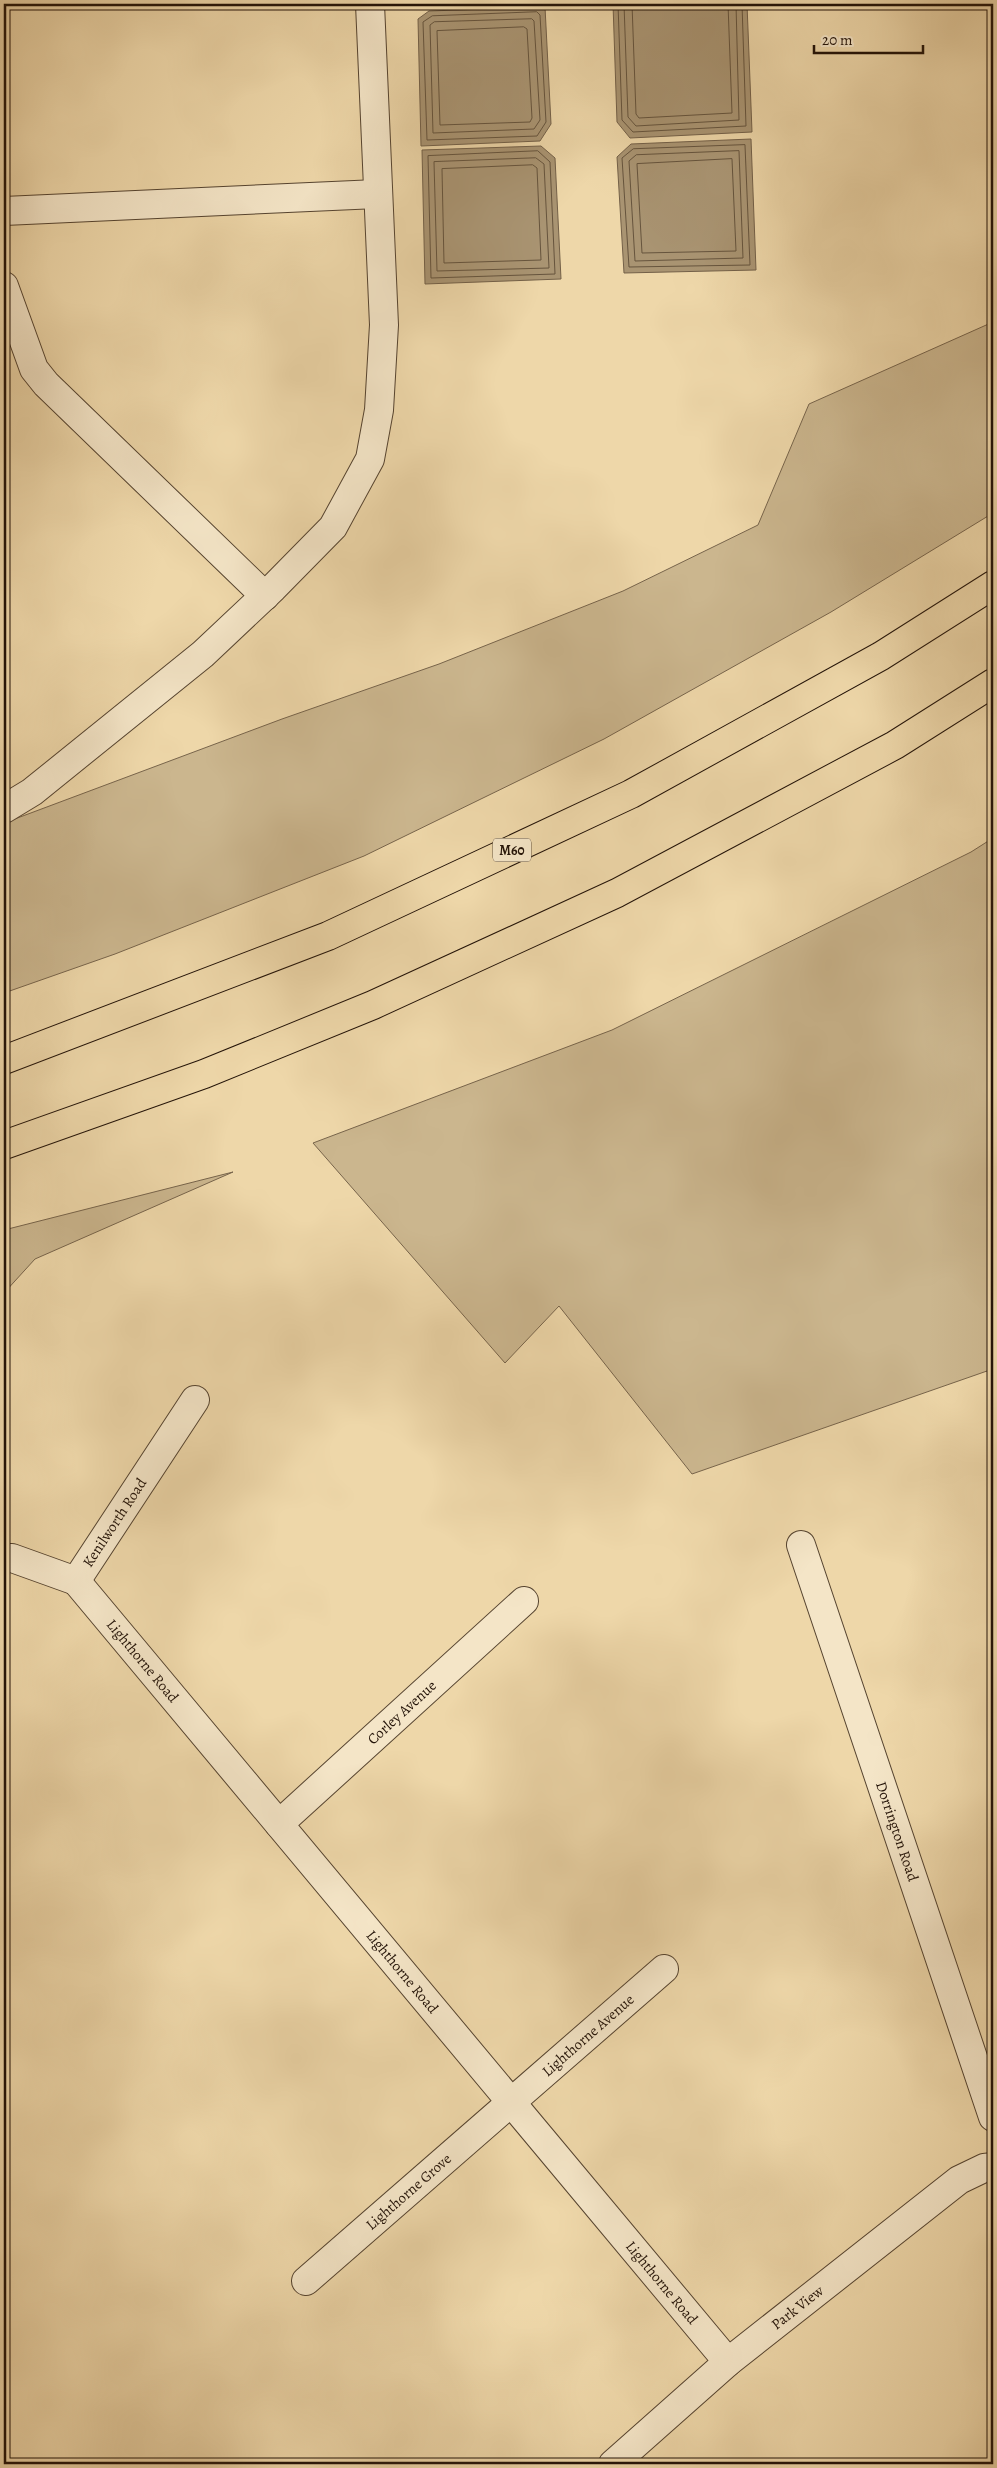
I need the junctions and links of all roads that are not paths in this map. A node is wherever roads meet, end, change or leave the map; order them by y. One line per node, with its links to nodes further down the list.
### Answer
1 (370, 4): 2 (street)
2 (377, 194): 3 (street); 6 (street)
3 (4, 211)
4 (4, 286): 6 (street)
5 (993, 584): 9 (highway, M60)
6 (265, 596): 8 (street)
7 (993, 683): 10 (highway)
8 (4, 809)
9 (4, 1060)
10 (4, 1145)
11 (195, 1400): 14 (street, Kenilworth Road)
12 (801, 1545): 19 (street, Dorrington Road)
13 (4, 1558): 14 (street, Kenilworth Road)
14 (76, 1581): 16 (street, Lighthorne Road)
15 (524, 1601): 16 (street, Corley Avenue)
16 (279, 1824): 18 (street, Lighthorne Road)
17 (664, 1970): 18 (street, Lighthorne Avenue)
18 (510, 2101): 21 (street, Lighthorne Grove); 22 (street, Lighthorne Road)
19 (993, 2117)
20 (993, 2167): 22 (street, Park View)
21 (306, 2280)
22 (728, 2362): 23 (street, Park View)
23 (612, 2464)

